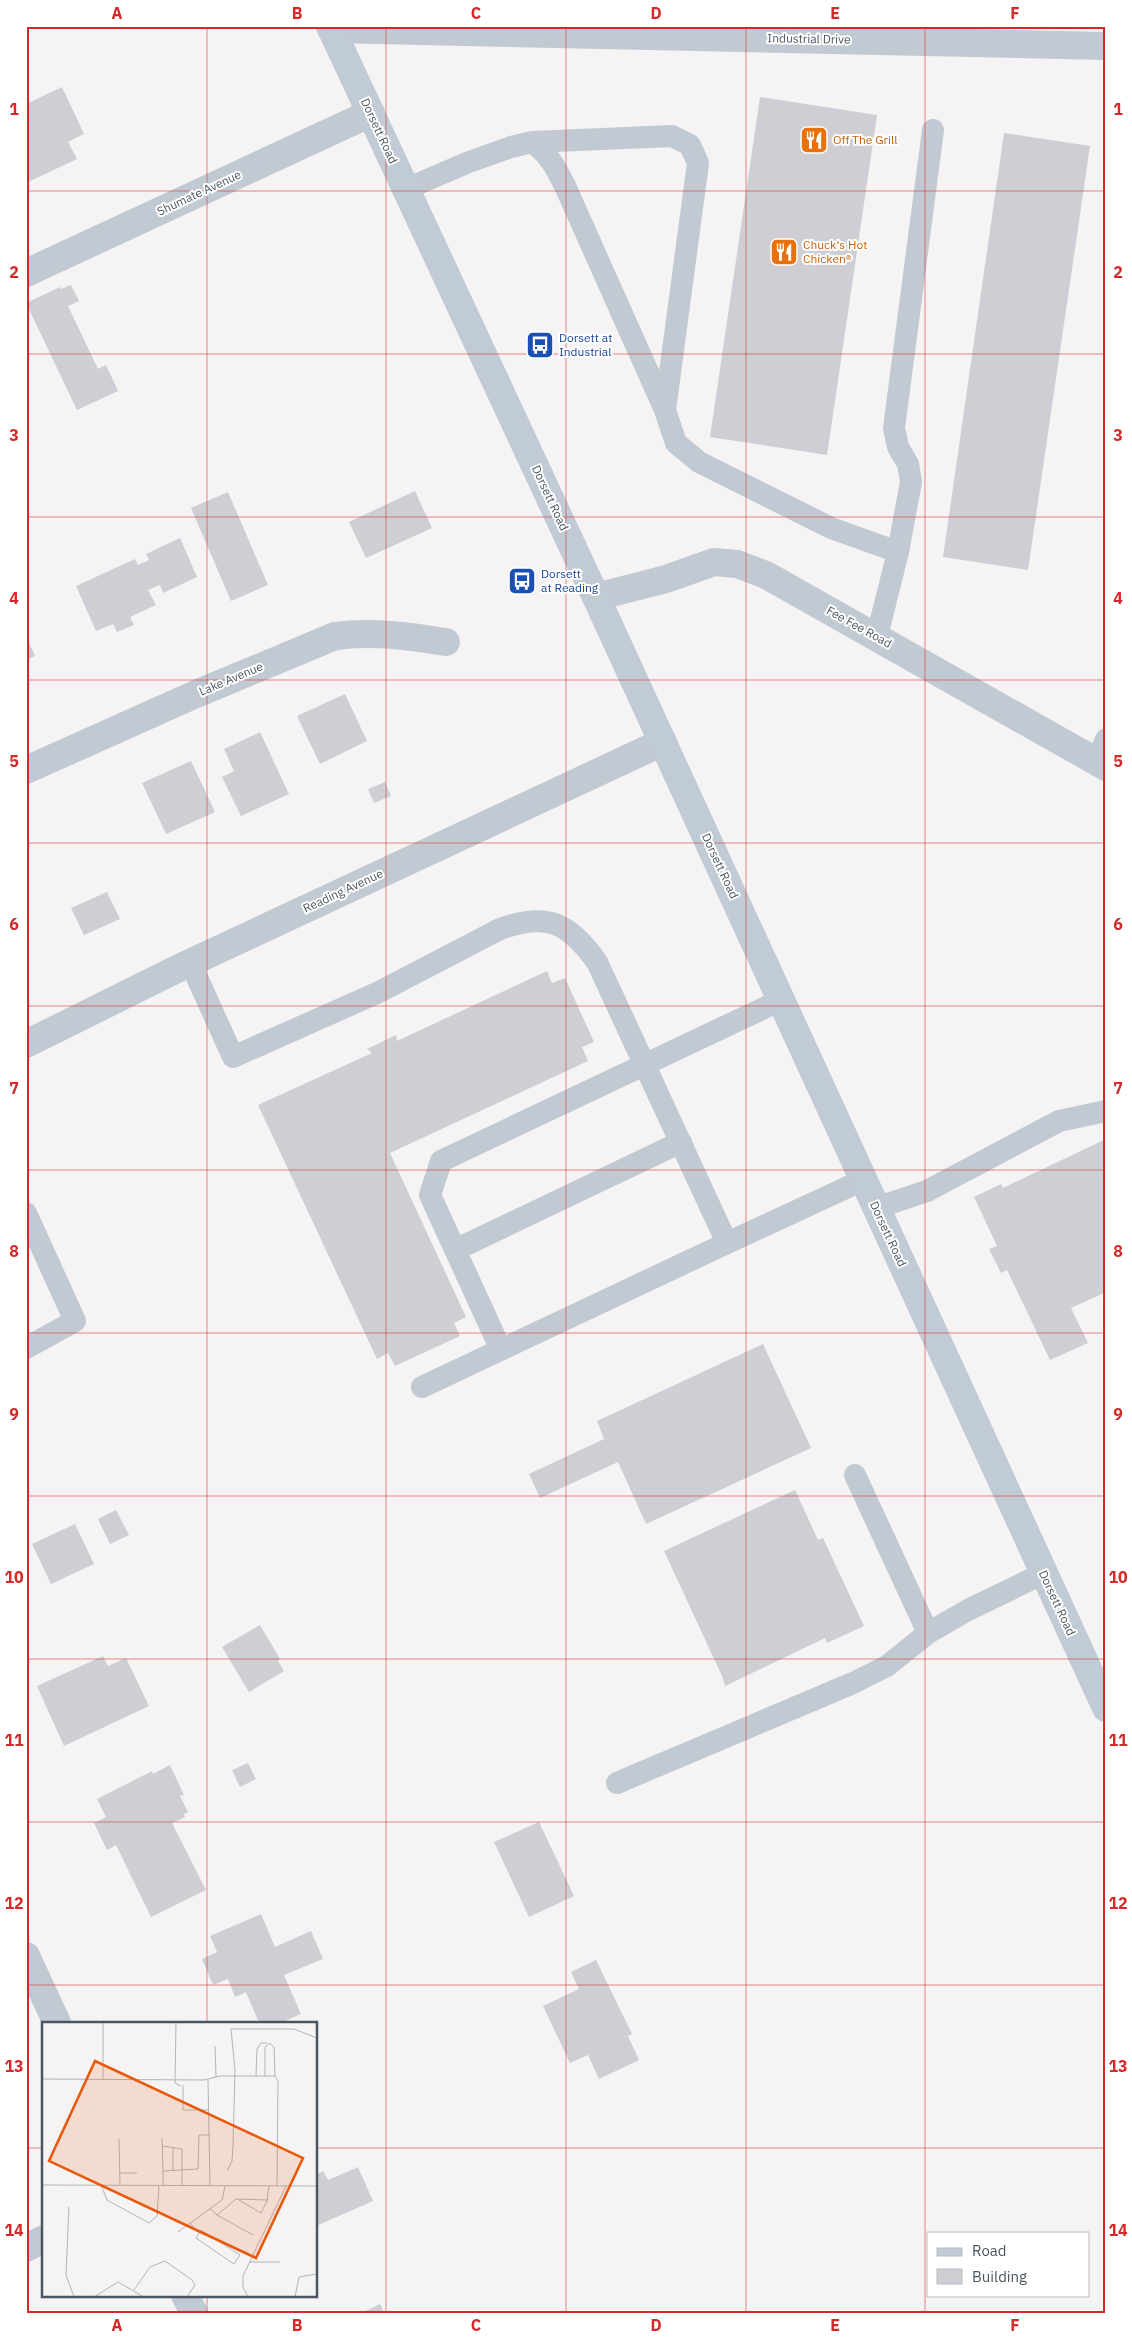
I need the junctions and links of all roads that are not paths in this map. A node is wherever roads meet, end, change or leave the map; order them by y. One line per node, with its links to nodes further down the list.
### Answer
1 (331, 28): 2 (street, Industrial Drive); 3 (main road, Dorsett Road)
2 (1106, 46)
3 (371, 113): 6 (main road, Dorsett Road); 7 (street, Shumate Avenue)
4 (933, 130): 9 (lane)
5 (532, 142): 6 (lane); 8 (lane); 8 (lane)
6 (406, 189): 10 (main road, Dorsett Road)
7 (26, 273)
8 (665, 410): 9 (lane)
9 (898, 552): 11 (lane)
10 (596, 597): 11 (street, Fee Fee Road); 13 (main road, Dorsett Road)
11 (876, 636): 14 (street, Fee Fee Road)
12 (446, 642): 15 (street, Lake Avenue)
13 (663, 742): 16 (street, Reading Avenue); 17 (main road, Dorsett Road)
14 (1103, 756)
15 (26, 770)
16 (190, 962): 18 (street, Reading Avenue); 19 (lane)
17 (781, 1000): 19 (lane); 22 (main road, Dorsett Road)
18 (26, 1044)
19 (644, 1063): 21 (lane); 26 (lane)
20 (1106, 1110): 23 (lane)
21 (681, 1142): 25 (lane); 26 (lane)
22 (863, 1180): 23 (main road, Dorsett Road); 25 (lane)
23 (876, 1208): 31 (main road, Dorsett Road)
24 (26, 1213): 27 (lane)
25 (727, 1243): 28 (lane)
26 (455, 1250): 28 (lane)
27 (26, 1348)
28 (501, 1350): 29 (lane)
29 (422, 1387)
30 (855, 1475): 32 (lane)
31 (1044, 1573): 32 (lane); 33 (main road, Dorsett Road)
32 (928, 1634): 34 (lane)
33 (1106, 1708)
34 (617, 1783)
35 (26, 1956): 36 (street)
36 (57, 2022)
37 (42, 2240): 38 (street)
38 (26, 2248)
39 (186, 2296): 40 (street)
40 (194, 2313)

